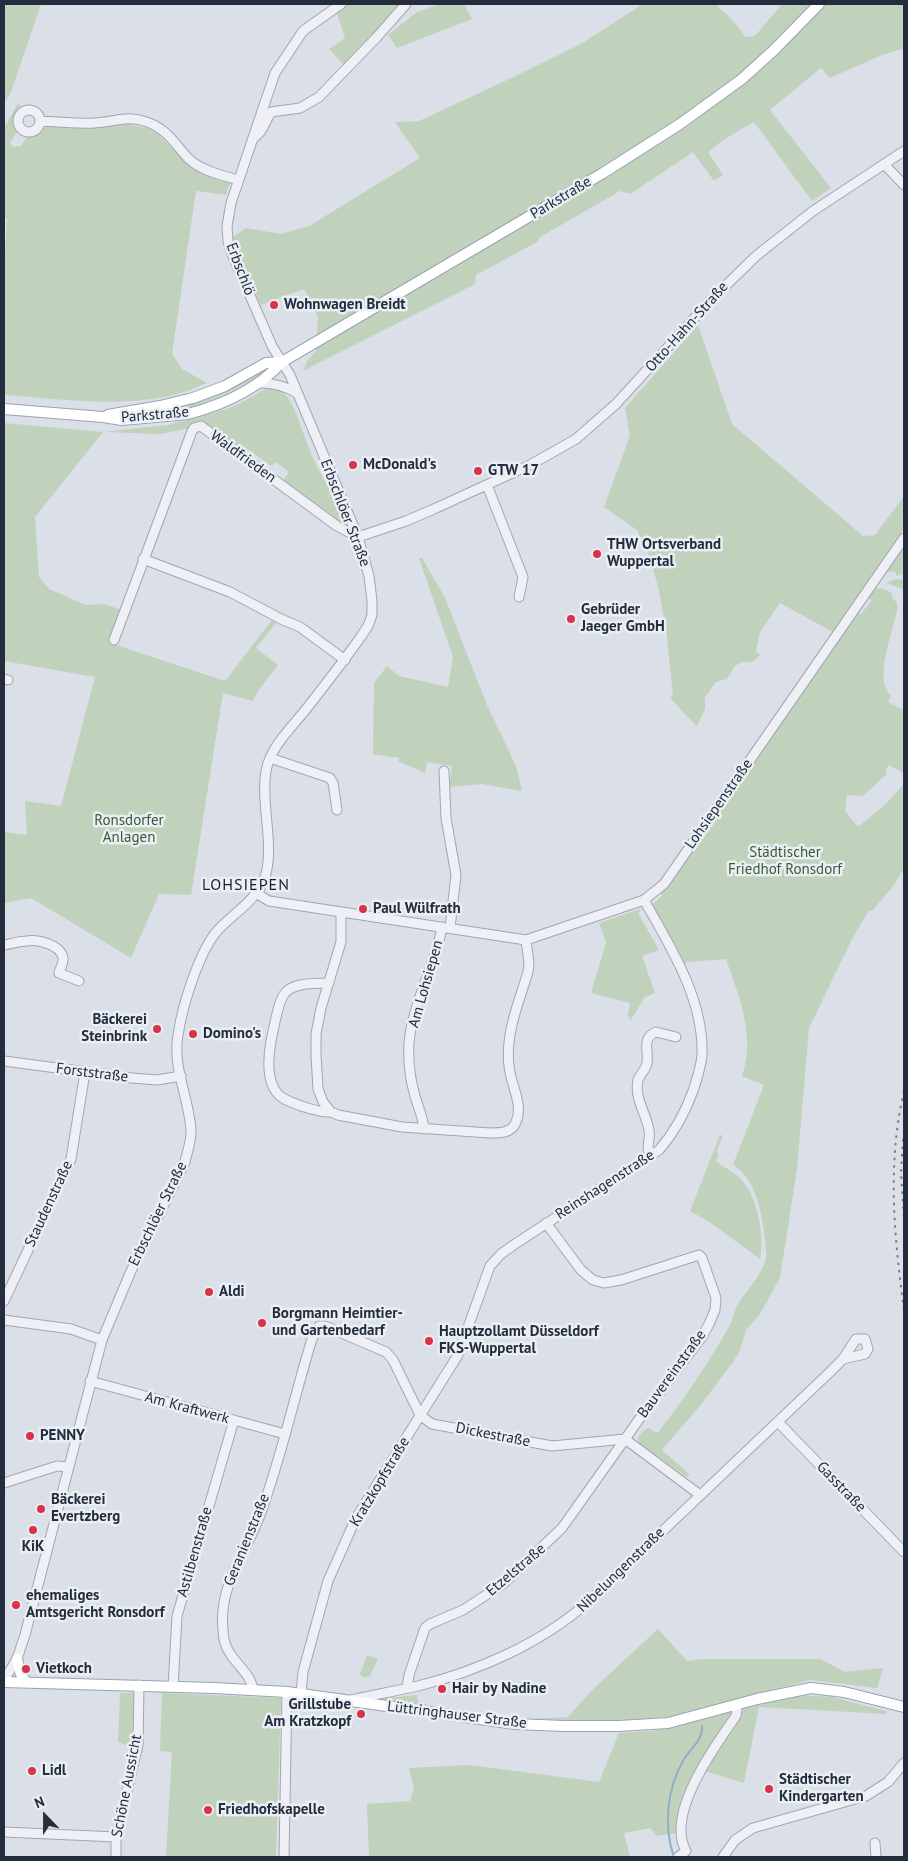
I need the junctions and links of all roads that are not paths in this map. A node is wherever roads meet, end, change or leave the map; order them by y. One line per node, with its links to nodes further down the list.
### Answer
1 (341, 4): 5 (street, Erbschlö)
2 (406, 4): 5 (street, Erbschlö)
3 (819, 4): 10 (main road, Parkstraße)
4 (41, 121): 8 (street)
5 (251, 142): 8 (street, Erbschlö)
6 (904, 151): 7 (street, Otto-Hahn-Straße)
7 (884, 164): 9 (street); 15 (street, Otto-Hahn-Straße)
8 (238, 180): 10 (street, Erbschlö)
9 (904, 185)
10 (282, 362): 11 (main road, Parkstraße); 12 (street, Erbschlöer Straße); 14 (main road, Parkstraße)
11 (260, 383): 12 (street); 14 (main road, Parkstraße)
12 (298, 393): 16 (street, Erbschlöer Straße)
13 (4, 408): 14 (main road, Parkstraße)
14 (103, 416)
15 (487, 484): 16 (street, Otto-Hahn-Straße); 19 (street)
16 (358, 537): 18 (street, Waldfrieden); 21 (street, Erbschlöer Straße)
17 (904, 538): 26 (street, Lohsiepenstraße)
18 (144, 559): 20 (street, Waldfrieden); 21 (street)
19 (519, 597)
20 (114, 640)
21 (345, 660): 22 (street, Erbschlöer Straße)
22 (270, 758): 24 (street); 25 (street, Erbschlöer Straße)
23 (444, 772): 28 (street)
24 (337, 810)
25 (256, 894): 27 (street, Lohsiepenstraße); 36 (street, Erbschlöer Straße)
26 (644, 900): 29 (street, Lohsiepenstraße); 39 (street, Reinshagenstraße)
27 (341, 913): 28 (street, Lohsiepenstraße); 32 (street)
28 (446, 928): 29 (street, Lohsiepenstraße); 38 (street, Am Lohsiepen)
29 (526, 940): 38 (street)
30 (4, 945): 31 (street)
31 (79, 981)
32 (329, 983): 37 (street); 37 (street)
33 (676, 1037): 39 (street)
34 (4, 1060): 35 (street, Forststraße)
35 (85, 1072): 36 (street, Forststraße); 41 (street, Staudenstraße)
36 (181, 1076): 43 (street, Erbschlöer Straße)
37 (331, 1112): 38 (street)
38 (424, 1129)
39 (650, 1157): 40 (street, Reinshagenstraße)
40 (546, 1223): 46 (street, Reinshagenstraße); 50 (street, Bauvereinstraße)
41 (4, 1301)
42 (4, 1320): 43 (street)
43 (102, 1340): 45 (street, Erbschlöer Straße)
44 (843, 1359): 48 (street, Nibelungenstraße)
45 (90, 1381): 47 (street, Am Kraftwerk); 51 (street, Erbschlöer Straße)
46 (420, 1415): 49 (street, Geranienstraße); 50 (street, Dickestraße); 63 (street, Kratzkopfstraße)
47 (234, 1420): 49 (street, Am Kraftwerk); 59 (street, Astilbenstraße)
48 (778, 1422): 53 (street, Nibelungenstraße); 54 (street, Gasstraße)
49 (285, 1434): 61 (street, Geranienstraße)
50 (625, 1440): 53 (street); 60 (street, Etzelstraße)
51 (68, 1467): 52 (street); 55 (street, Erbschlöer Straße)
52 (4, 1483)
53 (700, 1495): 60 (street, Nibelungenstraße)
54 (904, 1552)
55 (17, 1659): 56 (street, Erbschlöer Straße); 57 (main road)
56 (4, 1681): 57 (main road, Lüttringhauser Straße)
57 (25, 1681): 58 (main road, Lüttringhauser Straße)
58 (139, 1685): 59 (main road, Lüttringhauser Straße); 69 (street, Schöne Aussicht)
59 (173, 1687): 61 (main road, Lüttringhauser Straße)
60 (407, 1688): 64 (street, Nibelungenstraße)
61 (253, 1690): 62 (main road, Lüttringhauser Straße)
62 (287, 1692): 63 (main road, Lüttringhauser Straße); 73 (street)
63 (301, 1693): 64 (main road, Lüttringhauser Straße)
64 (350, 1700): 65 (main road, Lüttringhauser Straße)
65 (904, 1707)
66 (737, 1710): 71 (street)
67 (904, 1763): 75 (street)
68 (4, 1832): 69 (street)
69 (116, 1837): 72 (street, Schöne Aussicht)
70 (875, 1843): 76 (street)
71 (689, 1854): 74 (street)
72 (116, 1857)
73 (284, 1857)
74 (678, 1857)
75 (723, 1857)
76 (876, 1857)

